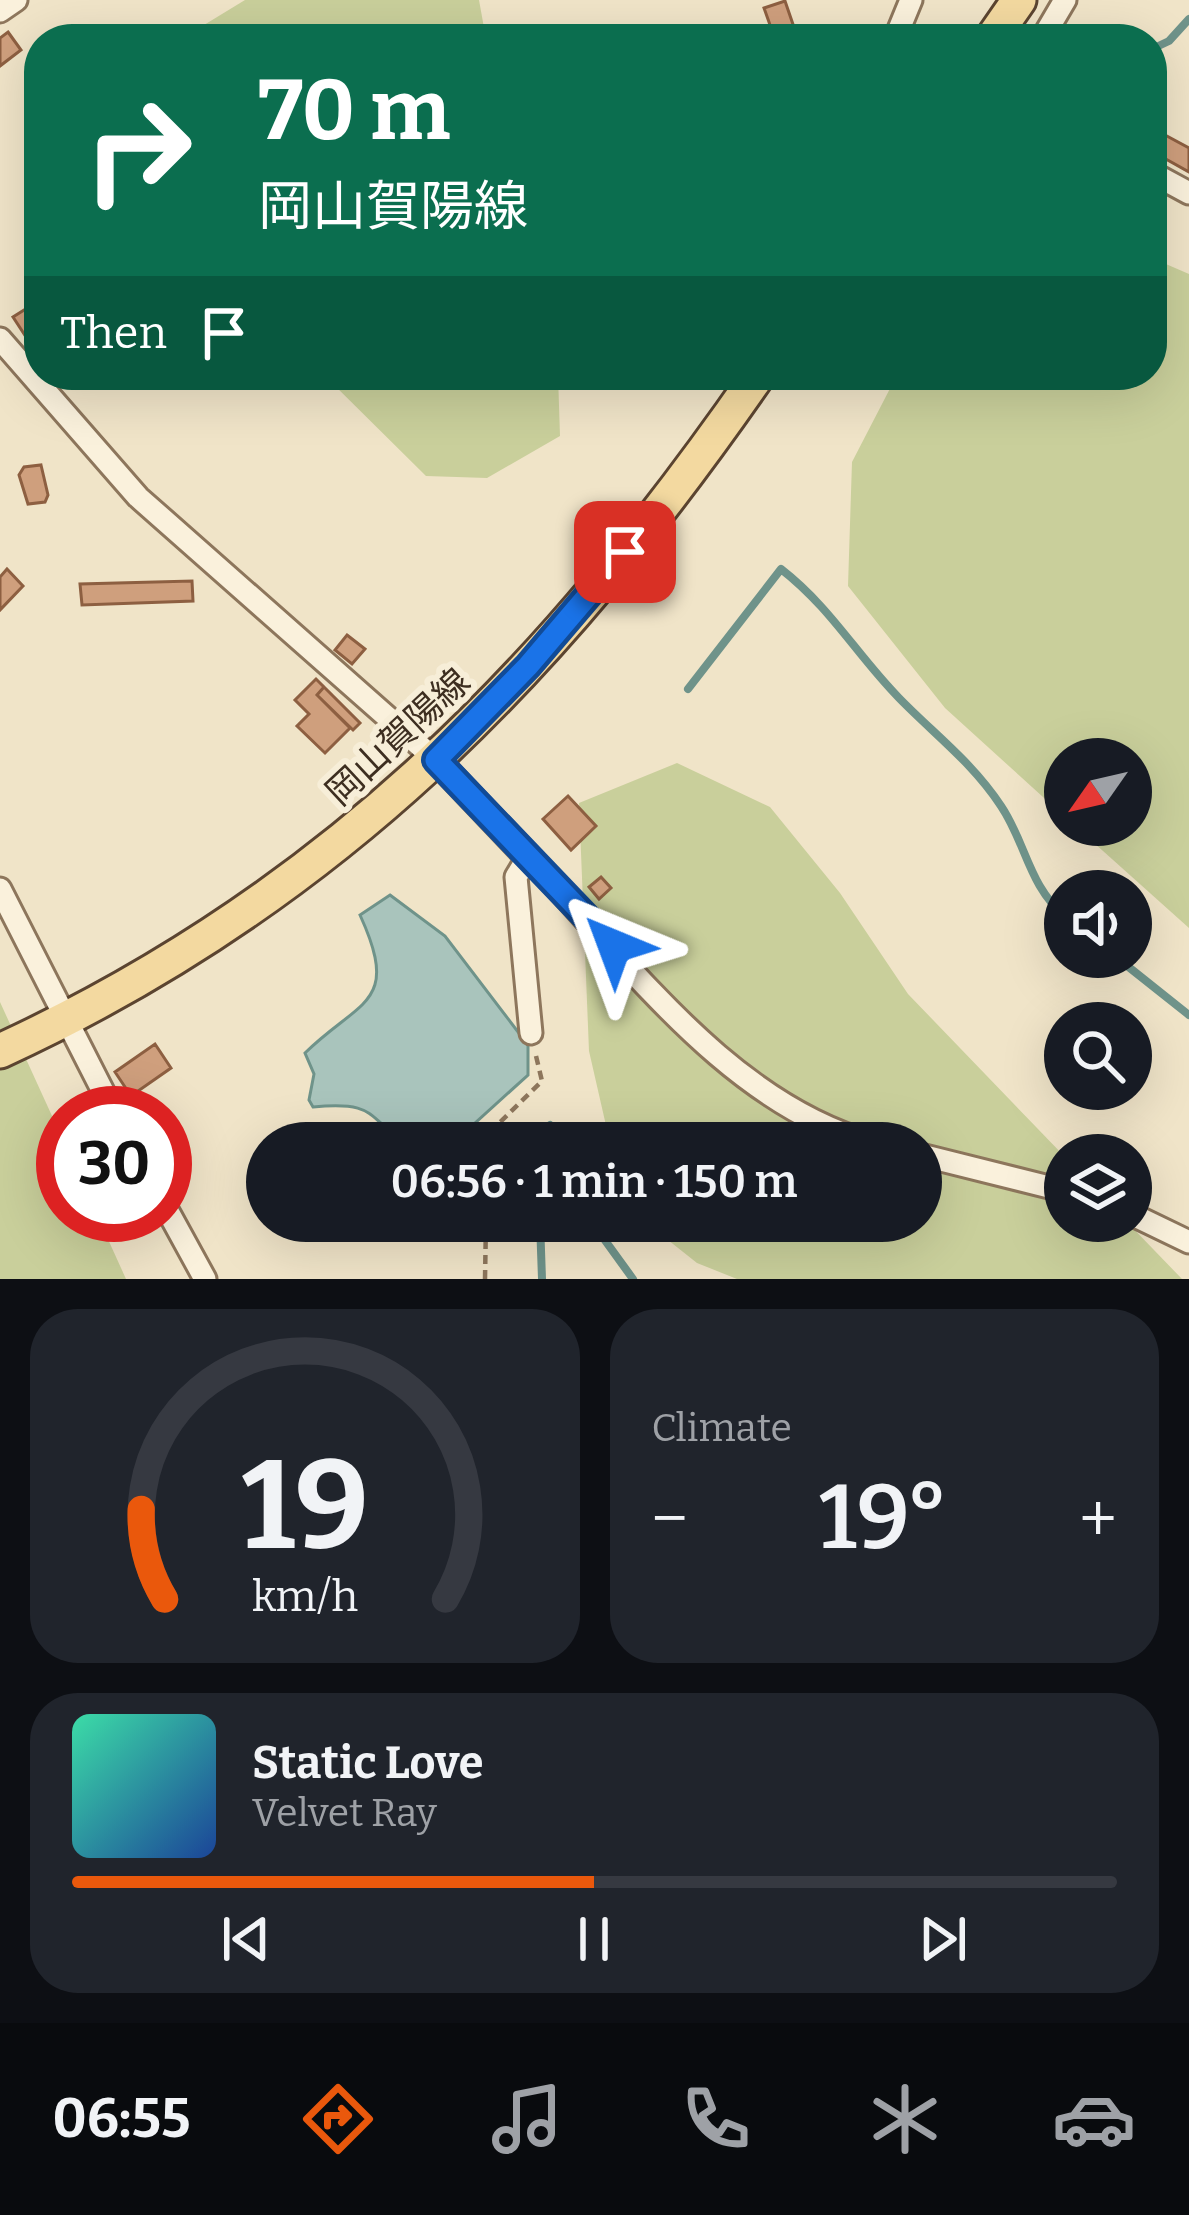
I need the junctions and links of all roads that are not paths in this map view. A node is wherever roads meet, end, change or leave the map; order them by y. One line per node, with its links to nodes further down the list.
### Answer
1 (16, 0): 2 (street)
2 (0, 11)
3 (0, 339): 4 (street)
4 (24, 366)
5 (45, 390): 7 (street)
6 (747, 390): 7 (main road, 岡山賀陽線)
7 (436, 760): 8 (street); 10 (main road, 岡山賀陽線)
8 (529, 857): 11 (street); 14 (street)
9 (0, 889): 10 (street)
10 (64, 1022): 12 (main road, 岡山賀陽線); 13 (street)
11 (531, 1033)
12 (0, 1051)
13 (99, 1086)
14 (822, 1122)
15 (942, 1160): 16 (street)
16 (1044, 1186)
17 (1152, 1224): 19 (street)
18 (185, 1242): 20 (street)
19 (1189, 1242)
20 (205, 1279)

